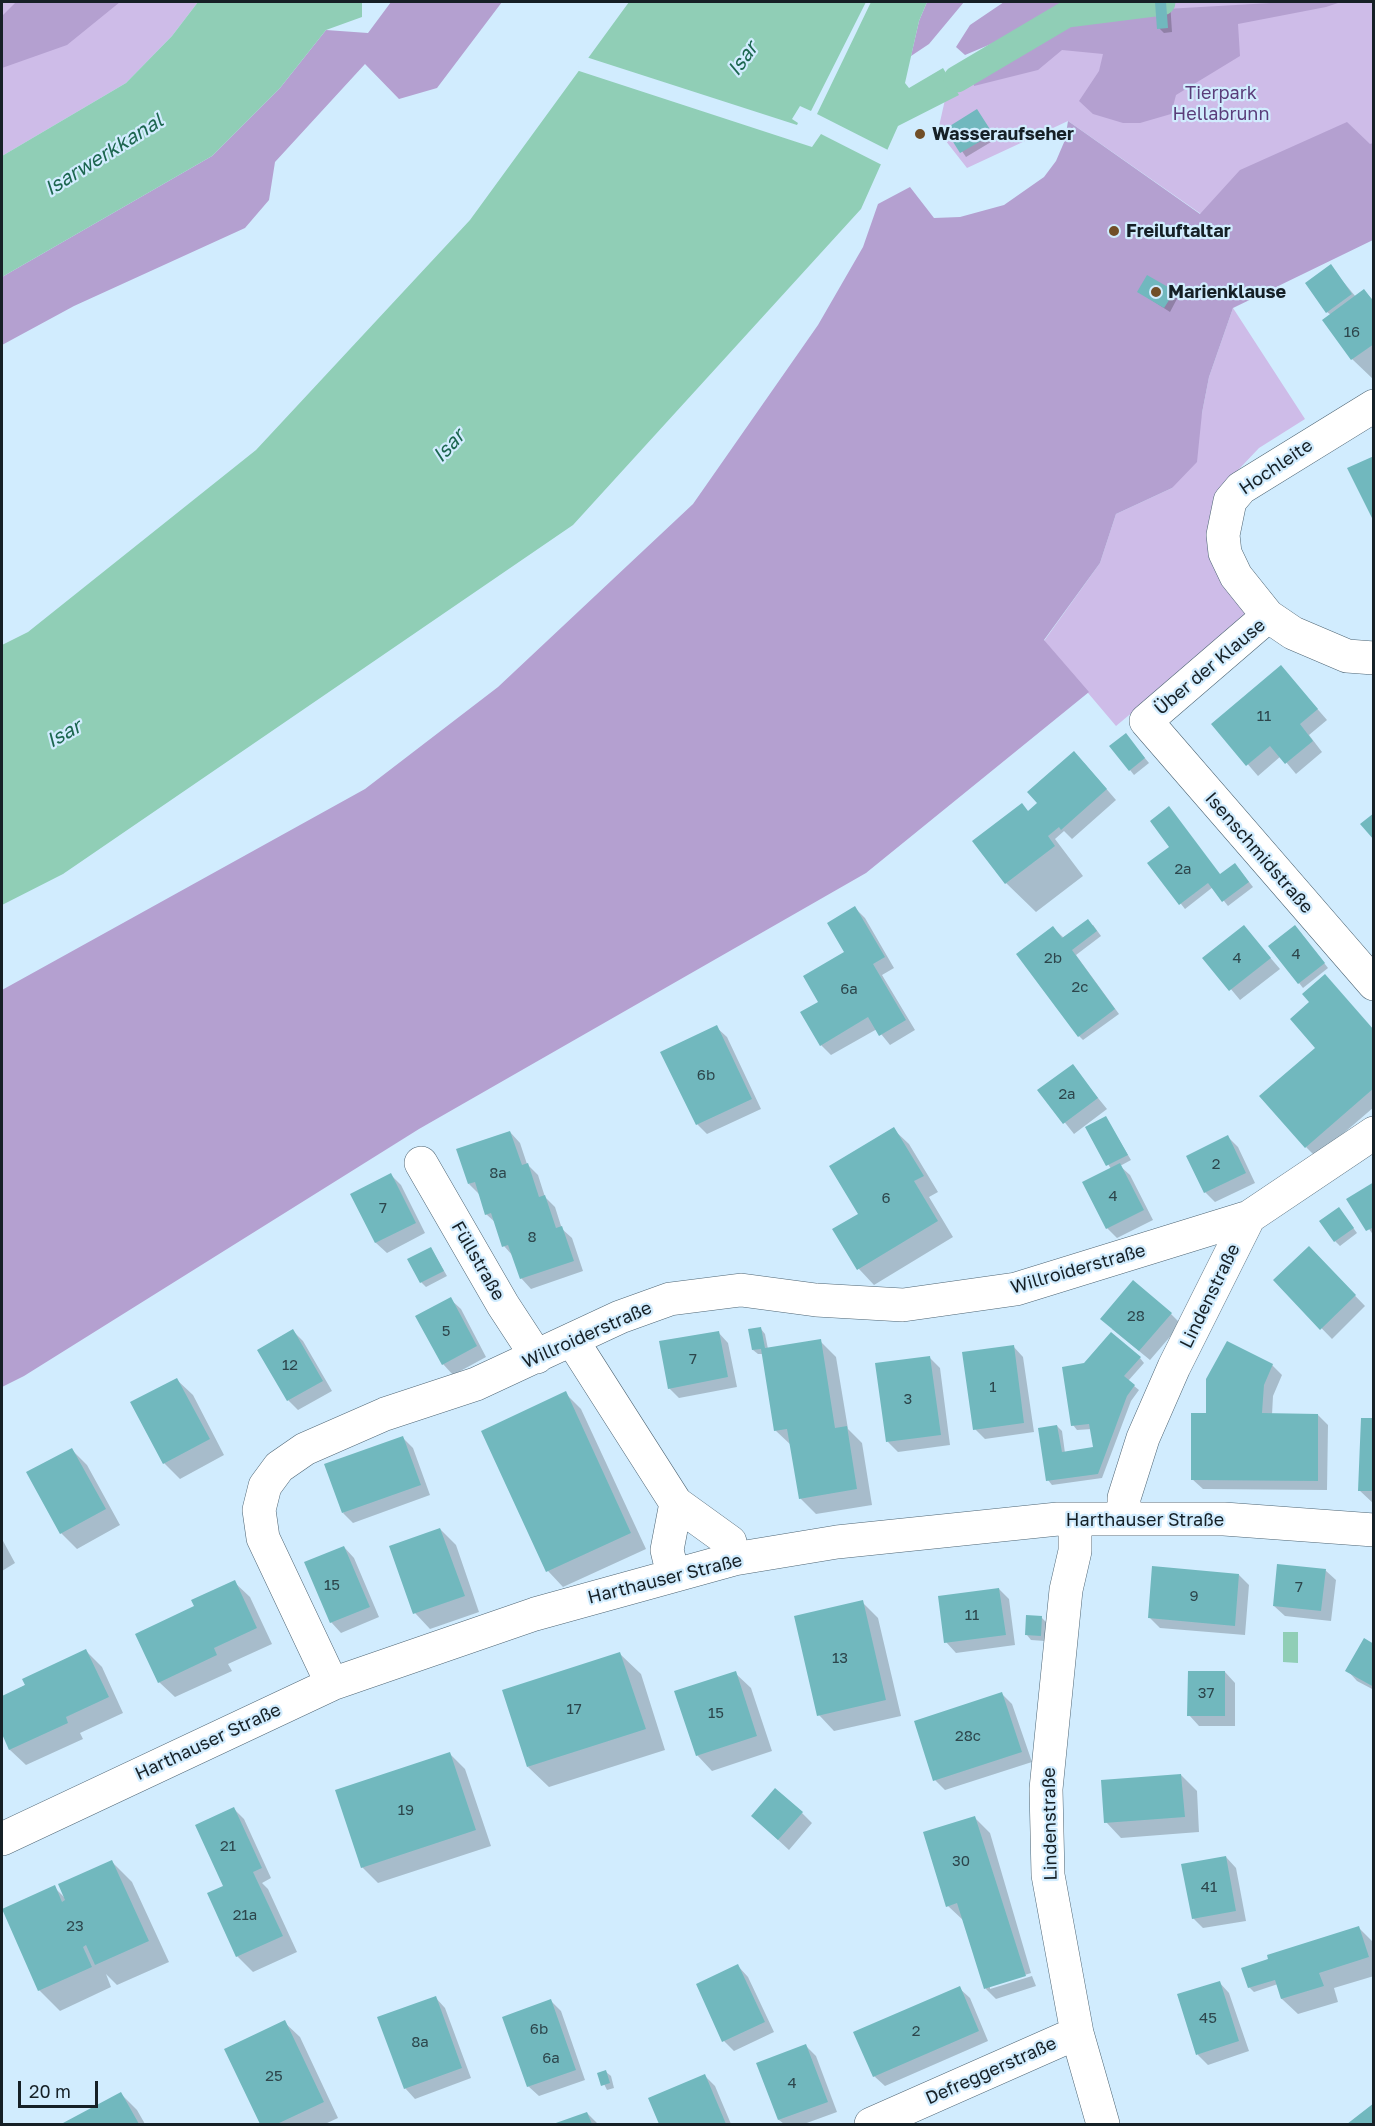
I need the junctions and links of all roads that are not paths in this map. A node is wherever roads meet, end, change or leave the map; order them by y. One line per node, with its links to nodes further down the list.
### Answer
1 (1374, 406): 2 (street, Hochleite)
2 (1268, 616): 3 (street, Über der Klause); 4 (street, Über der Klause)
3 (1374, 658)
4 (1146, 721): 5 (street, Isenschmidstraße)
5 (1374, 984)
6 (1374, 1133): 8 (street, Lindenstraße)
7 (421, 1163): 10 (street, Füllstraße)
8 (1249, 1217): 9 (street, Willroiderstraße); 12 (street, Lindenstraße)
9 (572, 1340): 10 (street, Willroiderstraße); 11 (street)
10 (537, 1357): 17 (street, Willroiderstraße)
11 (676, 1503): 15 (street); 16 (street)
12 (1124, 1518): 13 (street, Harthauser Straße); 14 (street, Harthauser Straße)
13 (1076, 1519): 15 (street, Harthauser Straße); 19 (street, Lindenstraße)
14 (1374, 1530)
15 (734, 1559): 16 (street, Harthauser Straße)
16 (673, 1575): 17 (street, Harthauser Straße)
17 (332, 1684): 18 (street, Harthauser Straße)
18 (2, 1839)
19 (1077, 2033): 20 (street, Defreggerstraße); 21 (street, Lindenstraße)
20 (871, 2124)
21 (1103, 2124)

